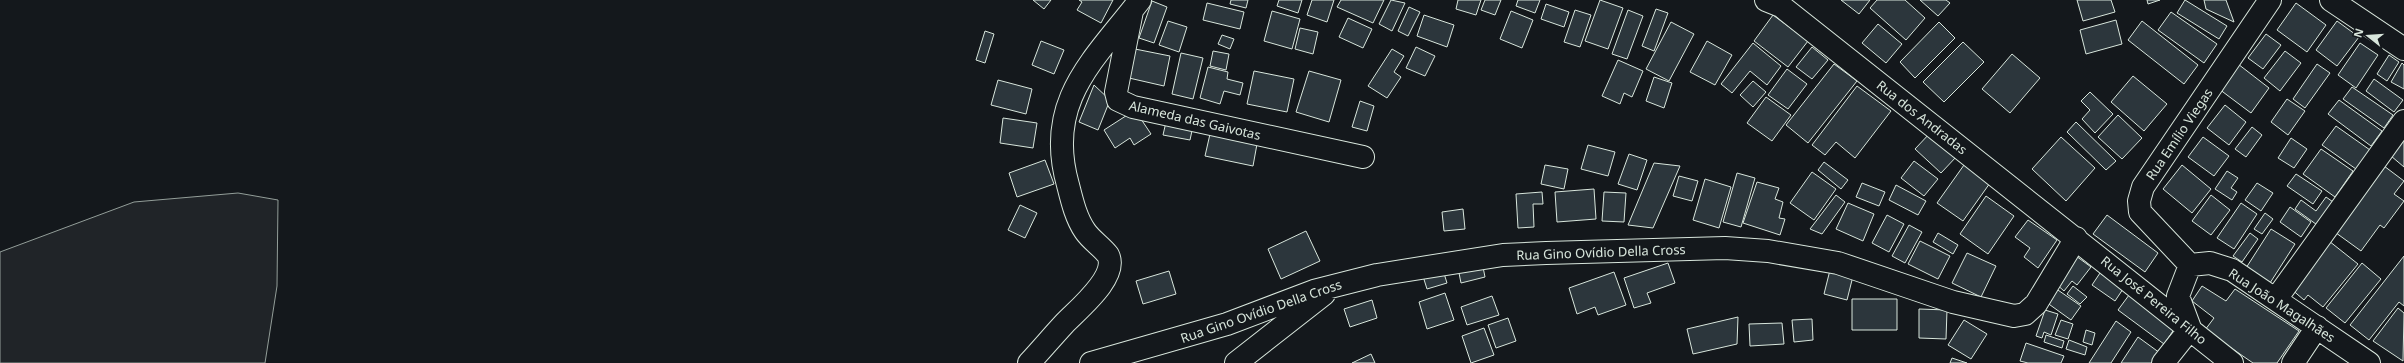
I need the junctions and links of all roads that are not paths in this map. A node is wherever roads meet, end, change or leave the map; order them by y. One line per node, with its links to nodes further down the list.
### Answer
1 (2270, 0): 9 (street, Rua Emílio Viegas)
2 (2331, 0): 5 (street)
3 (1776, 2): 8 (street, Rua dos Andradas)
4 (1136, 5): 7 (street, Alameda das Gaivotas); 14 (street)
5 (2404, 49)
6 (2404, 121): 11 (street)
7 (1363, 157)
8 (2076, 238): 10 (street, Rua Gino Ovídio Della Cross); 13 (street, Rua José Pereira Filho)
9 (2190, 265): 11 (street, Rua João Magalhães); 13 (street)
10 (1335, 286): 15 (street, Rua Gino Ovídio Della Cross); 16 (street)
11 (2276, 299): 12 (street, Rua João Magalhães)
12 (2317, 327): 19 (street); 20 (street, Rua João Magalhães)
13 (2190, 329): 17 (street); 18 (street, Rua José Pereira Filho)
14 (1029, 363)
15 (1091, 363)
16 (1236, 363)
17 (2163, 363)
18 (2232, 363)
19 (2293, 363)
20 (2369, 363)

